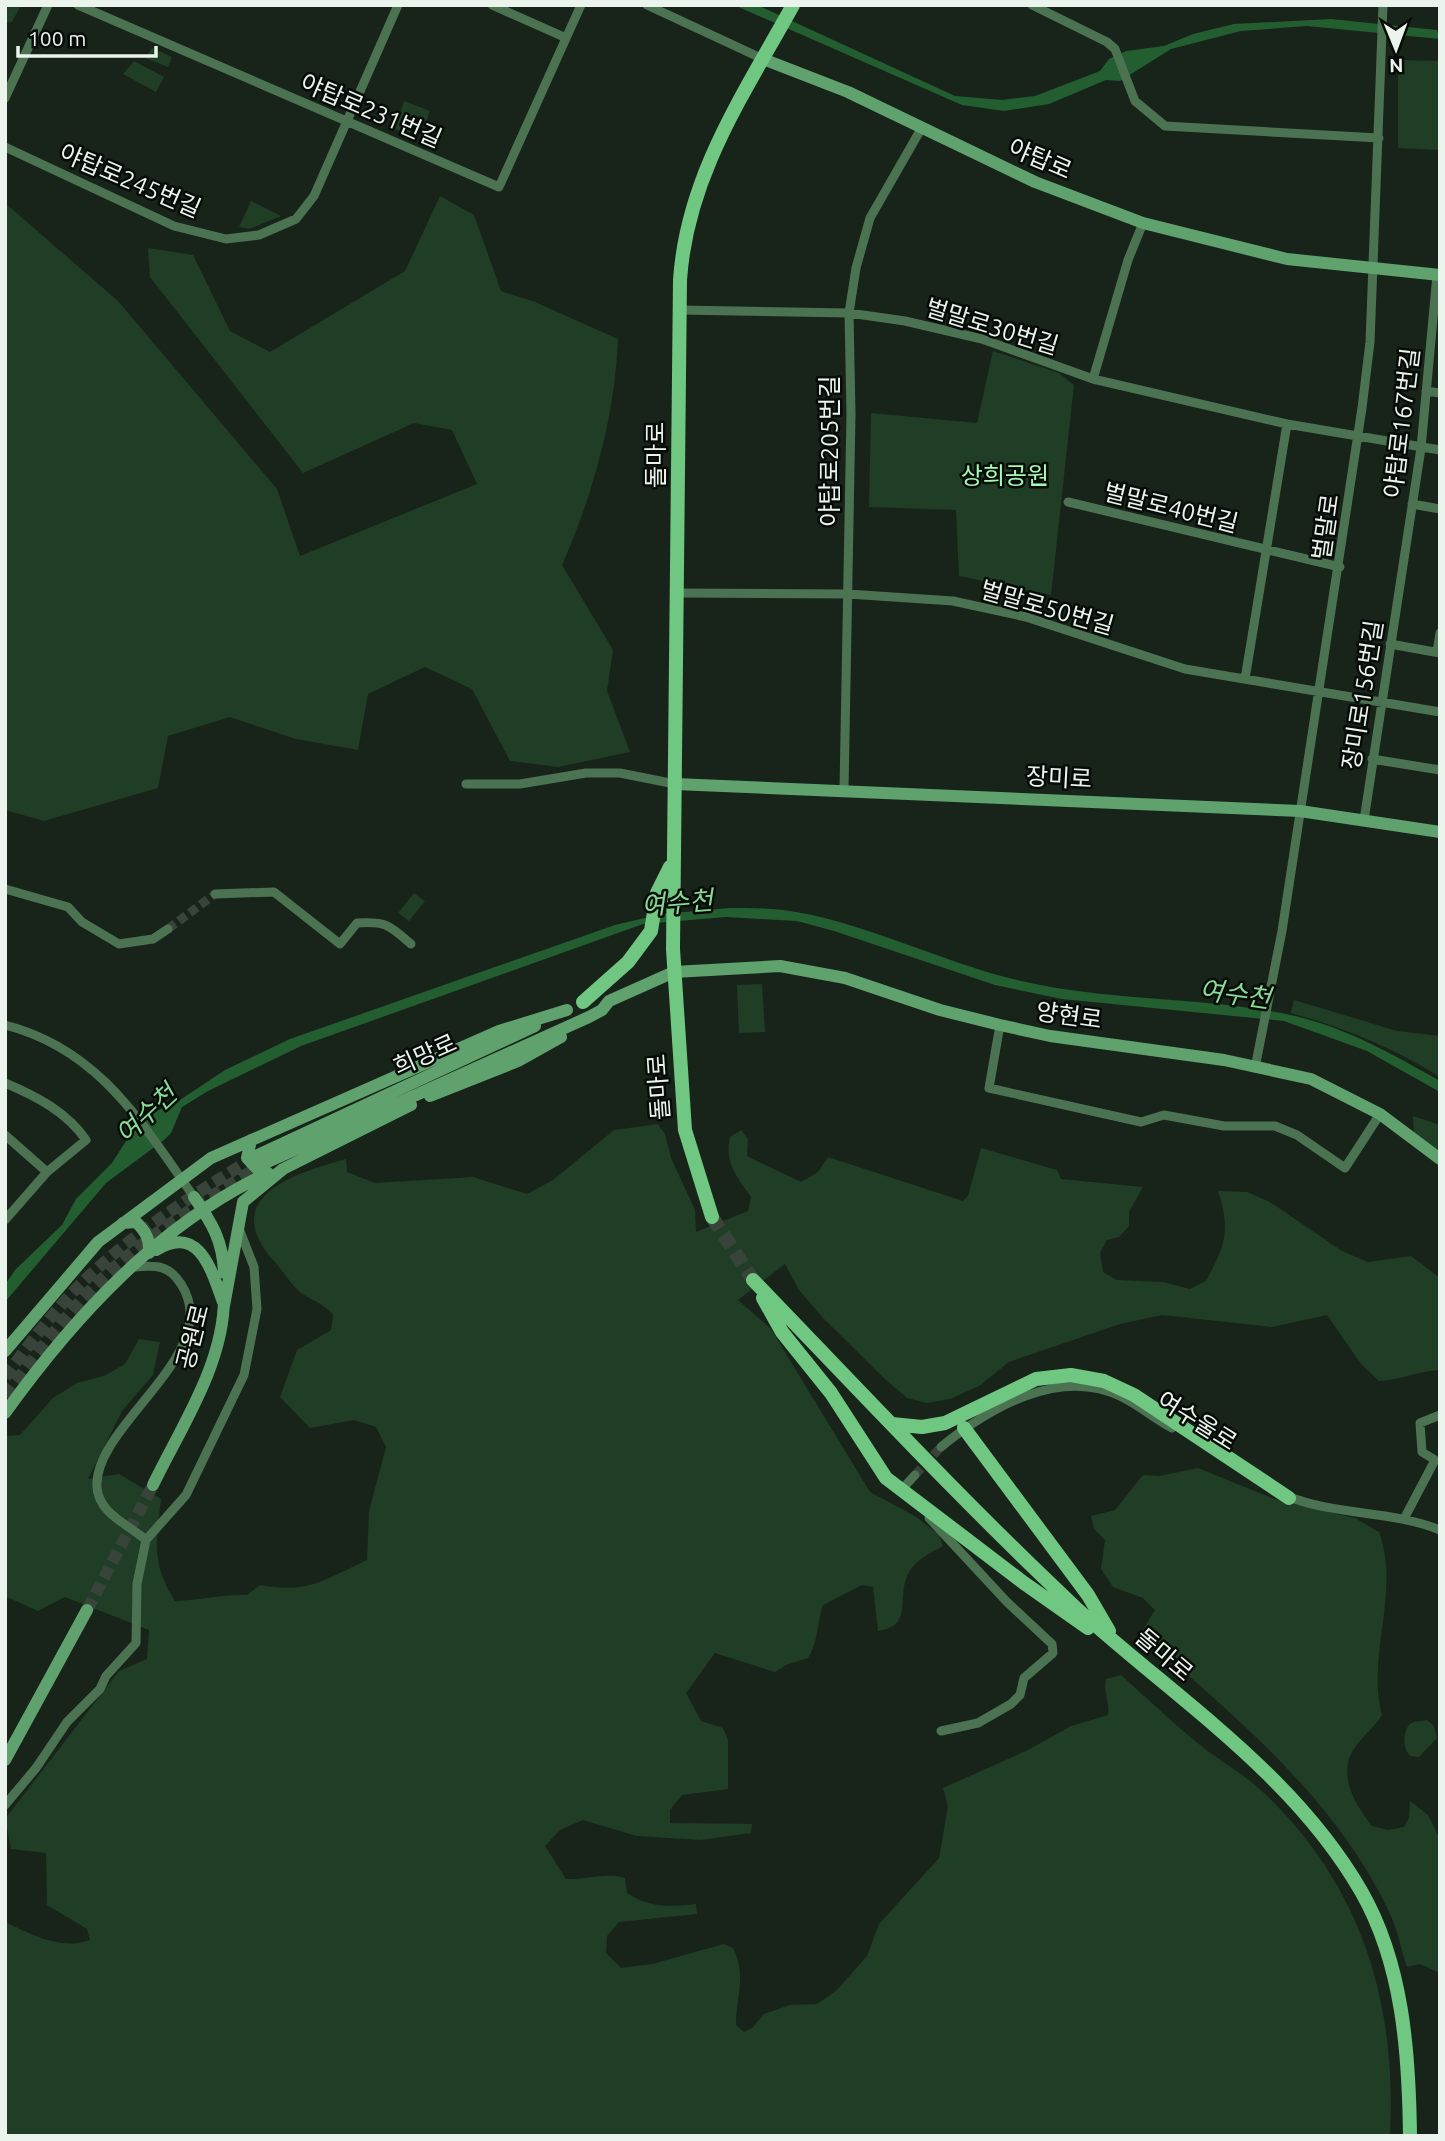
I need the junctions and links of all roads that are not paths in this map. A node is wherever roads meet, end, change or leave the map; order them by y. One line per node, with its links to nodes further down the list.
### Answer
1 (48, 5): 12 (street)
2 (78, 5): 13 (street, 야탑로231번길)
3 (398, 5): 13 (street, 야탑로245번길)
4 (492, 5): 10 (street)
5 (581, 5): 10 (street, 야탑로231번길)
6 (647, 5): 11 (street, 야탑로)
7 (1032, 5): 15 (street)
8 (793, 6): 11 (main road, 돌마로)
9 (1383, 8): 15 (street, 벌말로)
10 (565, 37): 13 (street, 야탑로231번길)
11 (763, 59): 14 (main road, 야탑로); 20 (main road, 돌마로)
12 (5, 97)
13 (347, 122): 16 (street, 야탑로245번길)
14 (921, 129): 17 (main road, 야탑로); 21 (street, 야탑로205번길)
15 (1379, 138): 18 (street, 벌말로)
16 (5, 147)
17 (1143, 223): 18 (main road, 야탑로); 23 (street)
18 (1372, 267): 19 (main road, 야탑로); 27 (street, 벌말로)
19 (1438, 275): 22 (street, 야탑로167번길)
20 (679, 310): 21 (street, 벌말로30번길); 36 (main road, 돌마로)
21 (849, 313): 23 (street, 벌말로30번길); 37 (street, 야탑로205번길)
22 (1435, 335): 24 (street, 야탑로167번길)
23 (1093, 379): 26 (street, 벌말로30번길)
24 (1426, 391): 25 (street); 28 (street, 야탑로167번길)
25 (1440, 393)
26 (1287, 424): 27 (street, 벌말로30번길); 33 (street)
27 (1359, 438): 28 (street, 벌말로30번길); 34 (street, 벌말로)
28 (1421, 448): 29 (street, 벌말로30번길); 31 (street, 야탑로167번길)
29 (1440, 450)
30 (1068, 502): 33 (street, 벌말로40번길)
31 (1412, 504): 32 (street); 35 (street, 야탑로167번길)
32 (1440, 509)
33 (1264, 551): 34 (street, 벌말로40번길); 41 (street, 벌말로40번길)
34 (1340, 567): 42 (street, 벌말로)
35 (1402, 576): 39 (street, 장미로156번길)
36 (678, 593): 37 (street, 벌말로50번길); 48 (main road, 돌마로)
37 (848, 594): 41 (street, 벌말로50번길); 49 (street, 야탑로205번길)
38 (1440, 633): 40 (street)
39 (1390, 644): 40 (street); 43 (street, 장미로156번길)
40 (1438, 652)
41 (1245, 679): 42 (street, 벌말로50번길)
42 (1318, 692): 43 (street, 벌말로50번길); 50 (street, 벌말로)
43 (1381, 702): 44 (street, 벌말로50번길); 45 (street, 장미로156번길)
44 (1440, 712)
45 (1372, 759): 46 (street); 51 (street, 장미로156번길)
46 (1440, 770)
47 (467, 784): 48 (street)
48 (675, 785): 49 (main road, 장미로); 53 (main road, 돌마로)
49 (844, 789): 50 (main road, 장미로)
50 (1300, 811): 51 (main road, 장미로); 65 (street, 벌말로)
51 (1364, 820): 52 (main road, 장미로)
52 (1440, 832)
53 (672, 863): 58 (main road, 돌마로); 60 (main road)
54 (5, 889): 56 (street)
55 (215, 894): 57 (street)
56 (168, 929)
57 (411, 944)
58 (674, 972): 59 (main road, 희망로); 64 (main road, 양현로); 77 (main road, 돌마로)
59 (609, 1000): 60 (main road, 희망로); 62 (main road, 희망로)
60 (583, 1002): 61 (main road, 희망로)
61 (567, 1010): 69 (main road); 72 (main road, 희망로)
62 (589, 1017): 70 (main road); 72 (main road, 희망로)
63 (5, 1025): 74 (street)
64 (1000, 1025): 65 (main road, 양현로); 67 (street)
65 (1255, 1068): 67 (main road, 양현로)
66 (5, 1083): 73 (street)
67 (1380, 1114): 71 (main road, 양현로)
68 (5, 1135): 73 (street)
69 (251, 1140): 72 (main road); 74 (main road)
70 (319, 1150): 72 (main road); 80 (main road)
71 (1440, 1159)
72 (263, 1164): 76 (main road)
73 (47, 1172): 78 (street)
74 (181, 1178): 75 (street); 79 (main road)
75 (194, 1197): 76 (main road, 공원로)
76 (203, 1209): 81 (main road); 83 (main road, 공원로)
77 (712, 1217)
78 (5, 1220)
79 (123, 1223): 81 (main road); 84 (main road)
80 (237, 1226): 83 (main road); 97 (street)
81 (149, 1254): 82 (main road)
82 (135, 1267): 83 (main road); 85 (main road); 97 (street)
83 (224, 1306): 92 (main road, 공원로)
84 (5, 1351)
85 (5, 1413)
86 (1440, 1415): 90 (street)
87 (892, 1424): 93 (main road, 돌마로); 94 (main road); 99 (main road, 돌마로)
88 (964, 1428): 89 (street, 여수울로); 94 (street, 여수울로); 99 (main road)
89 (941, 1447)
90 (1437, 1461): 95 (street)
91 (915, 1475): 93 (street)
92 (153, 1485)
93 (903, 1488): 99 (main road); 100 (street)
94 (1289, 1497): 95 (street, 여수울로)
95 (1405, 1517): 96 (street, 여수울로)
96 (1440, 1530)
97 (146, 1540): 102 (street)
98 (86, 1610): 101 (main road)
99 (1116, 1645): 103 (main road, 돌마로)
100 (941, 1731)
101 (5, 1760)
102 (5, 1805)
103 (1410, 2136)

